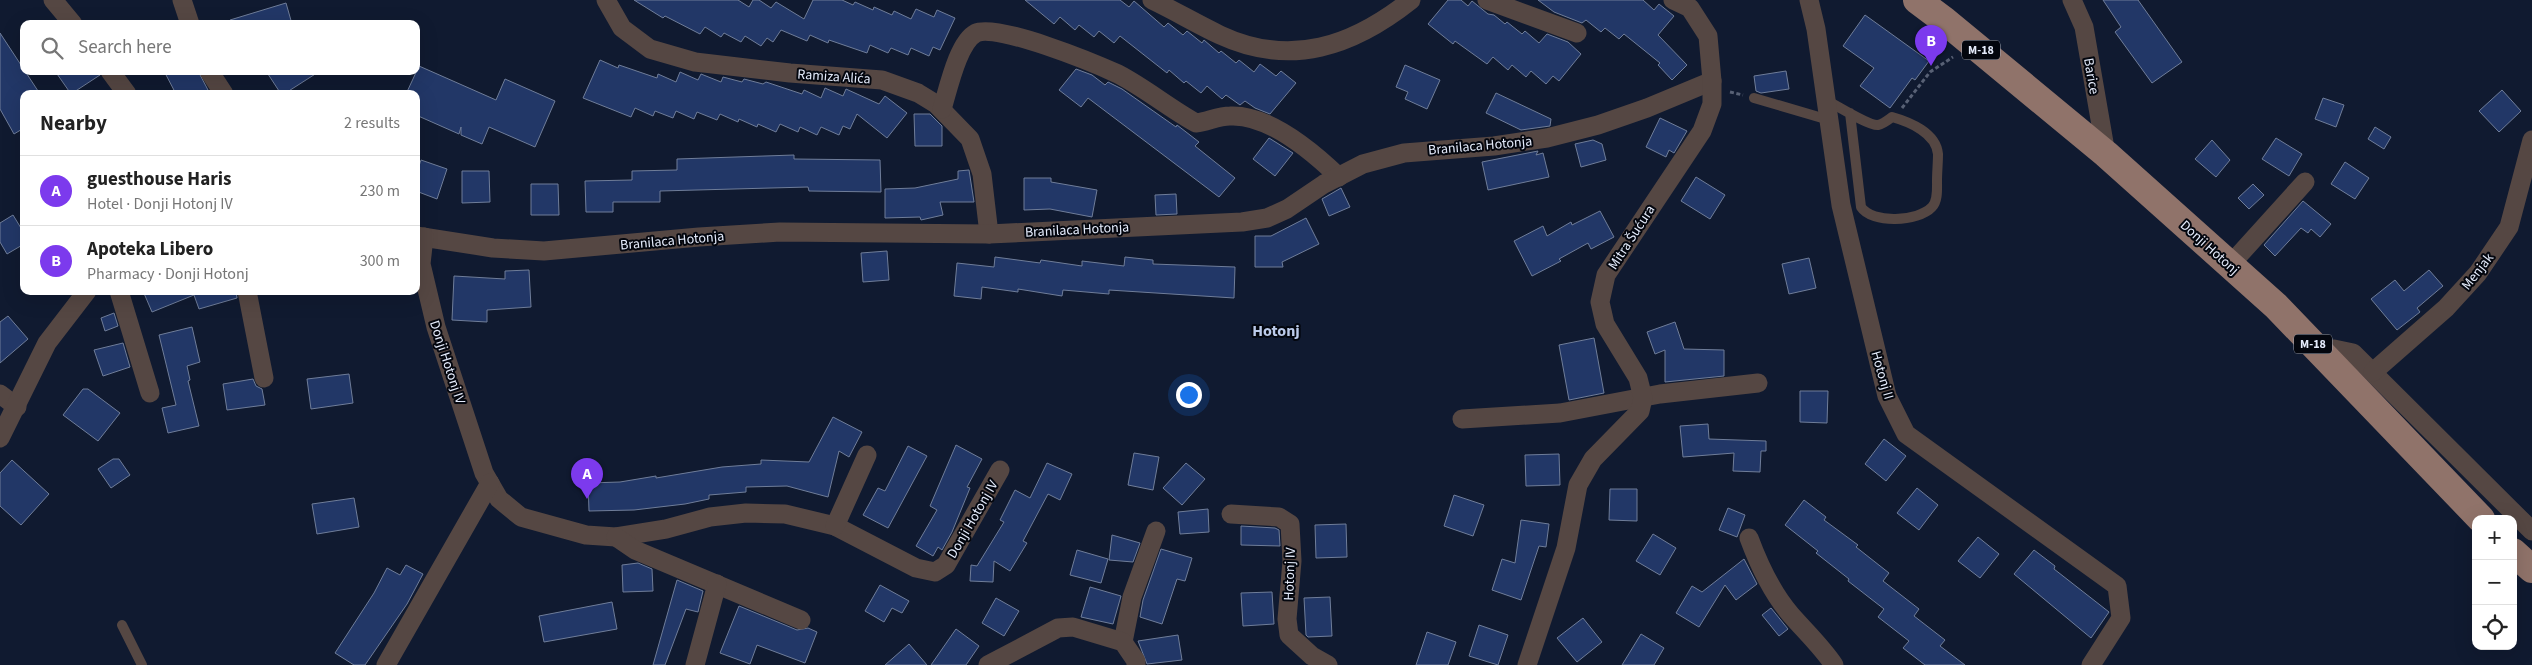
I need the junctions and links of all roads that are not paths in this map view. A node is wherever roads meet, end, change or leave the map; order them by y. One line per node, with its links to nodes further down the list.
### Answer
1 (53, 0): 11 (street)
2 (182, 0): 12 (street)
3 (606, 0): 21 (street, Ramiza Alića)
4 (1152, 0): 5 (street)
5 (1411, 0)
6 (1488, 0): 13 (street)
7 (1673, 0): 16 (street)
8 (1809, 0): 20 (street, Hotonj II)
9 (1917, 0): 25 (main road, Donji Hotonj / M-18)
10 (2072, 0): 25 (street, Barice)
11 (70, 20)
12 (189, 20)
13 (1577, 33)
14 (113, 75): 17 (street)
15 (211, 75): 18 (street)
16 (1712, 85): 26 (street, Branilaca Hotonja); 40 (street, Mitra Šućura)
17 (123, 90)
18 (221, 90)
19 (1754, 98): 23 (lane)
20 (1826, 100): 22 (lane); 23 (street, Hotonj II)
21 (942, 109): 26 (street); 28 (street, Ramiza Alića)
22 (1850, 113): 22 (lane)
23 (1829, 120): 68 (street, Hotonj II)
24 (2532, 140): 35 (street, Menjak)
25 (2106, 154): 30 (main road, Donji Hotonj / M-18)
26 (1339, 176): 28 (street, Branilaca Hotonja)
27 (2305, 182): 30 (street)
28 (989, 234): 29 (street, Branilaca Hotonja)
29 (420, 236): 46 (street, Donji Hotonj IV)
30 (2230, 265): 34 (main road, Donji Hotonj / M-18)
31 (84, 295): 41 (street)
32 (120, 295): 38 (street)
33 (248, 295): 36 (street)
34 (2321, 352): 35 (street); 48 (main road, Donji Hotonj / M-18)
35 (2373, 372): 51 (street)
36 (264, 378)
37 (1758, 383): 40 (street)
38 (150, 393)
39 (0, 394): 41 (street)
40 (1643, 398): 42 (street); 66 (street)
41 (17, 406): 43 (street)
42 (1462, 419)
43 (0, 438)
44 (867, 455): 49 (street)
45 (1000, 470): 49 (street, Donji Hotonj IV)
46 (490, 483): 52 (street, Donji Hotonj IV); 61 (street)
47 (1231, 514): 65 (street, Hotonj IV)
48 (2477, 515)
49 (835, 526): 52 (street, Donji Hotonj IV)
50 (1156, 531): 59 (street)
51 (2532, 531)
52 (616, 537): 56 (street, Donji Hotonj IV)
53 (1749, 538): 67 (street)
54 (2517, 556): 55 (main road)
55 (2532, 570)
56 (717, 584): 57 (street, Donji Hotonj IV); 62 (street)
57 (801, 620)
58 (122, 625): 60 (lane)
59 (1123, 642): 63 (street); 64 (street)
60 (142, 665)
61 (386, 665)
62 (695, 665)
63 (988, 665)
64 (1136, 665)
65 (1328, 665)
66 (1527, 665)
67 (1834, 665)
68 (2090, 665)

